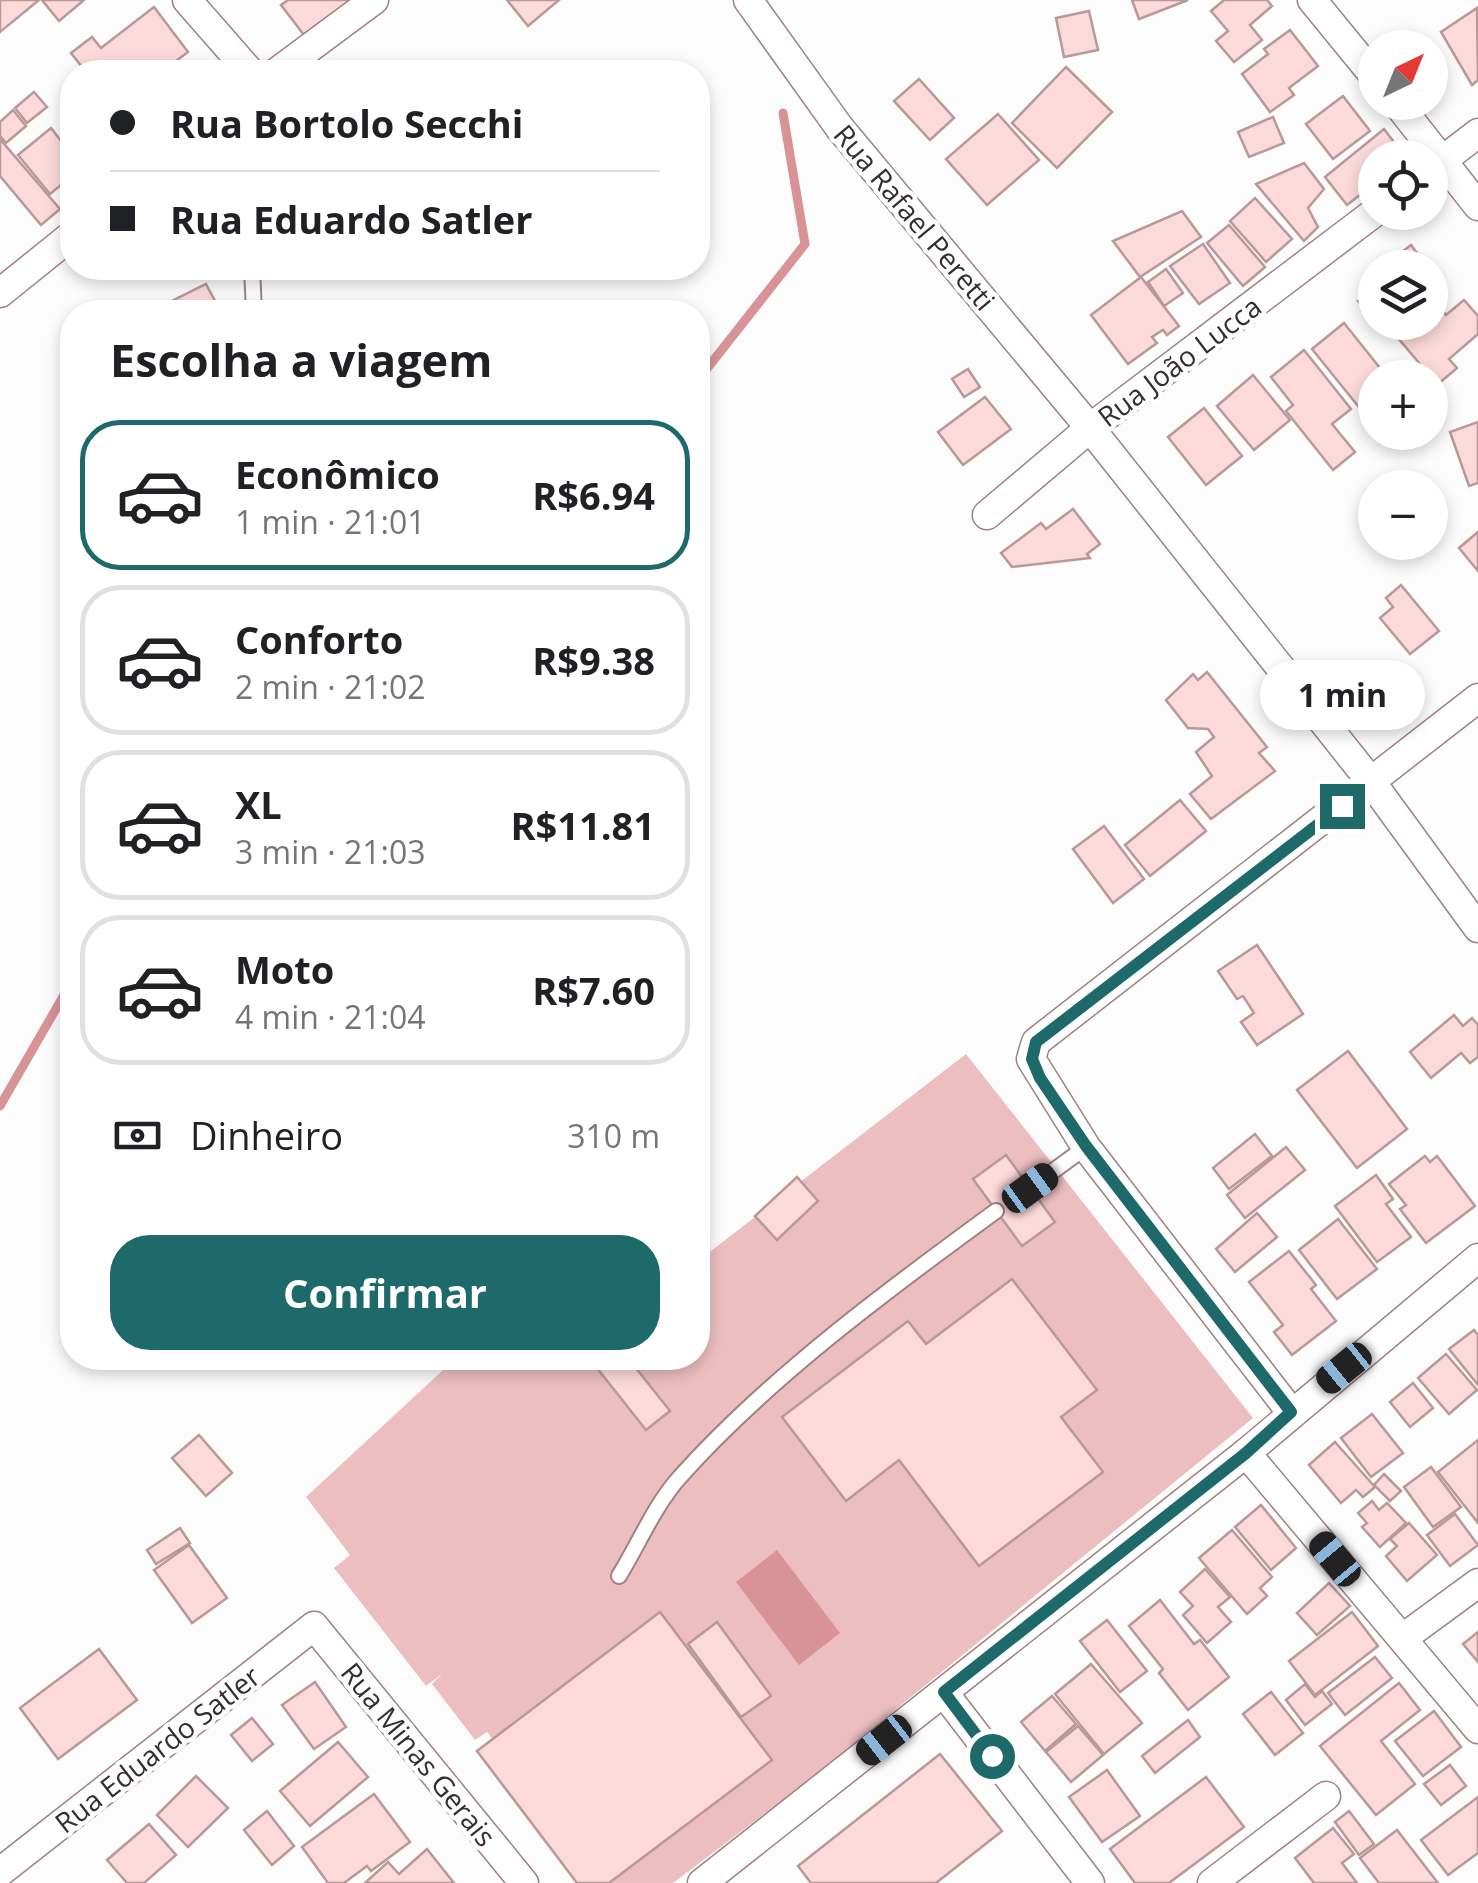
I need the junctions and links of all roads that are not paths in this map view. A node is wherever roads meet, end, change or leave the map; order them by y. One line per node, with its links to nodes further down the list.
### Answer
1 (187, 0): 6 (street)
2 (374, 0): 7 (street)
3 (748, 0): 15 (street, Rua Rafael Peretti)
4 (1312, 0): 5 (street)
5 (1358, 56)
6 (240, 60)
7 (293, 60)
8 (1478, 133): 9 (street)
9 (1448, 157)
10 (1448, 177): 11 (street)
11 (1478, 206)
12 (1358, 225): 15 (street, Rua João Lucca)
13 (60, 245): 14 (street)
14 (0, 293)
15 (1090, 428): 16 (street, Rua João Lucca); 18 (street, Rua Rafael Peretti)
16 (987, 515)
17 (1478, 698): 18 (street)
18 (1372, 782): 19 (street); 20 (street)
19 (1478, 928)
20 (1086, 1146): 21 (lane); 24 (street)
21 (1030, 1188)
22 (996, 1210): 26 (lane)
23 (1478, 1258): 24 (street)
24 (1291, 1412): 25 (street)
25 (1246, 1453): 29 (street); 30 (street)
26 (619, 1576)
27 (1478, 1583): 29 (street)
28 (314, 1626): 33 (street, Rua Eduardo Satler); 34 (street, Rua Minas Gerais)
29 (1402, 1638): 31 (street)
30 (944, 1692): 35 (street); 36 (street)
31 (1478, 1729)
32 (1326, 1796): 37 (street)
33 (0, 1872)
34 (524, 1883)
35 (702, 1883)
36 (1090, 1883)
37 (1212, 1883)

